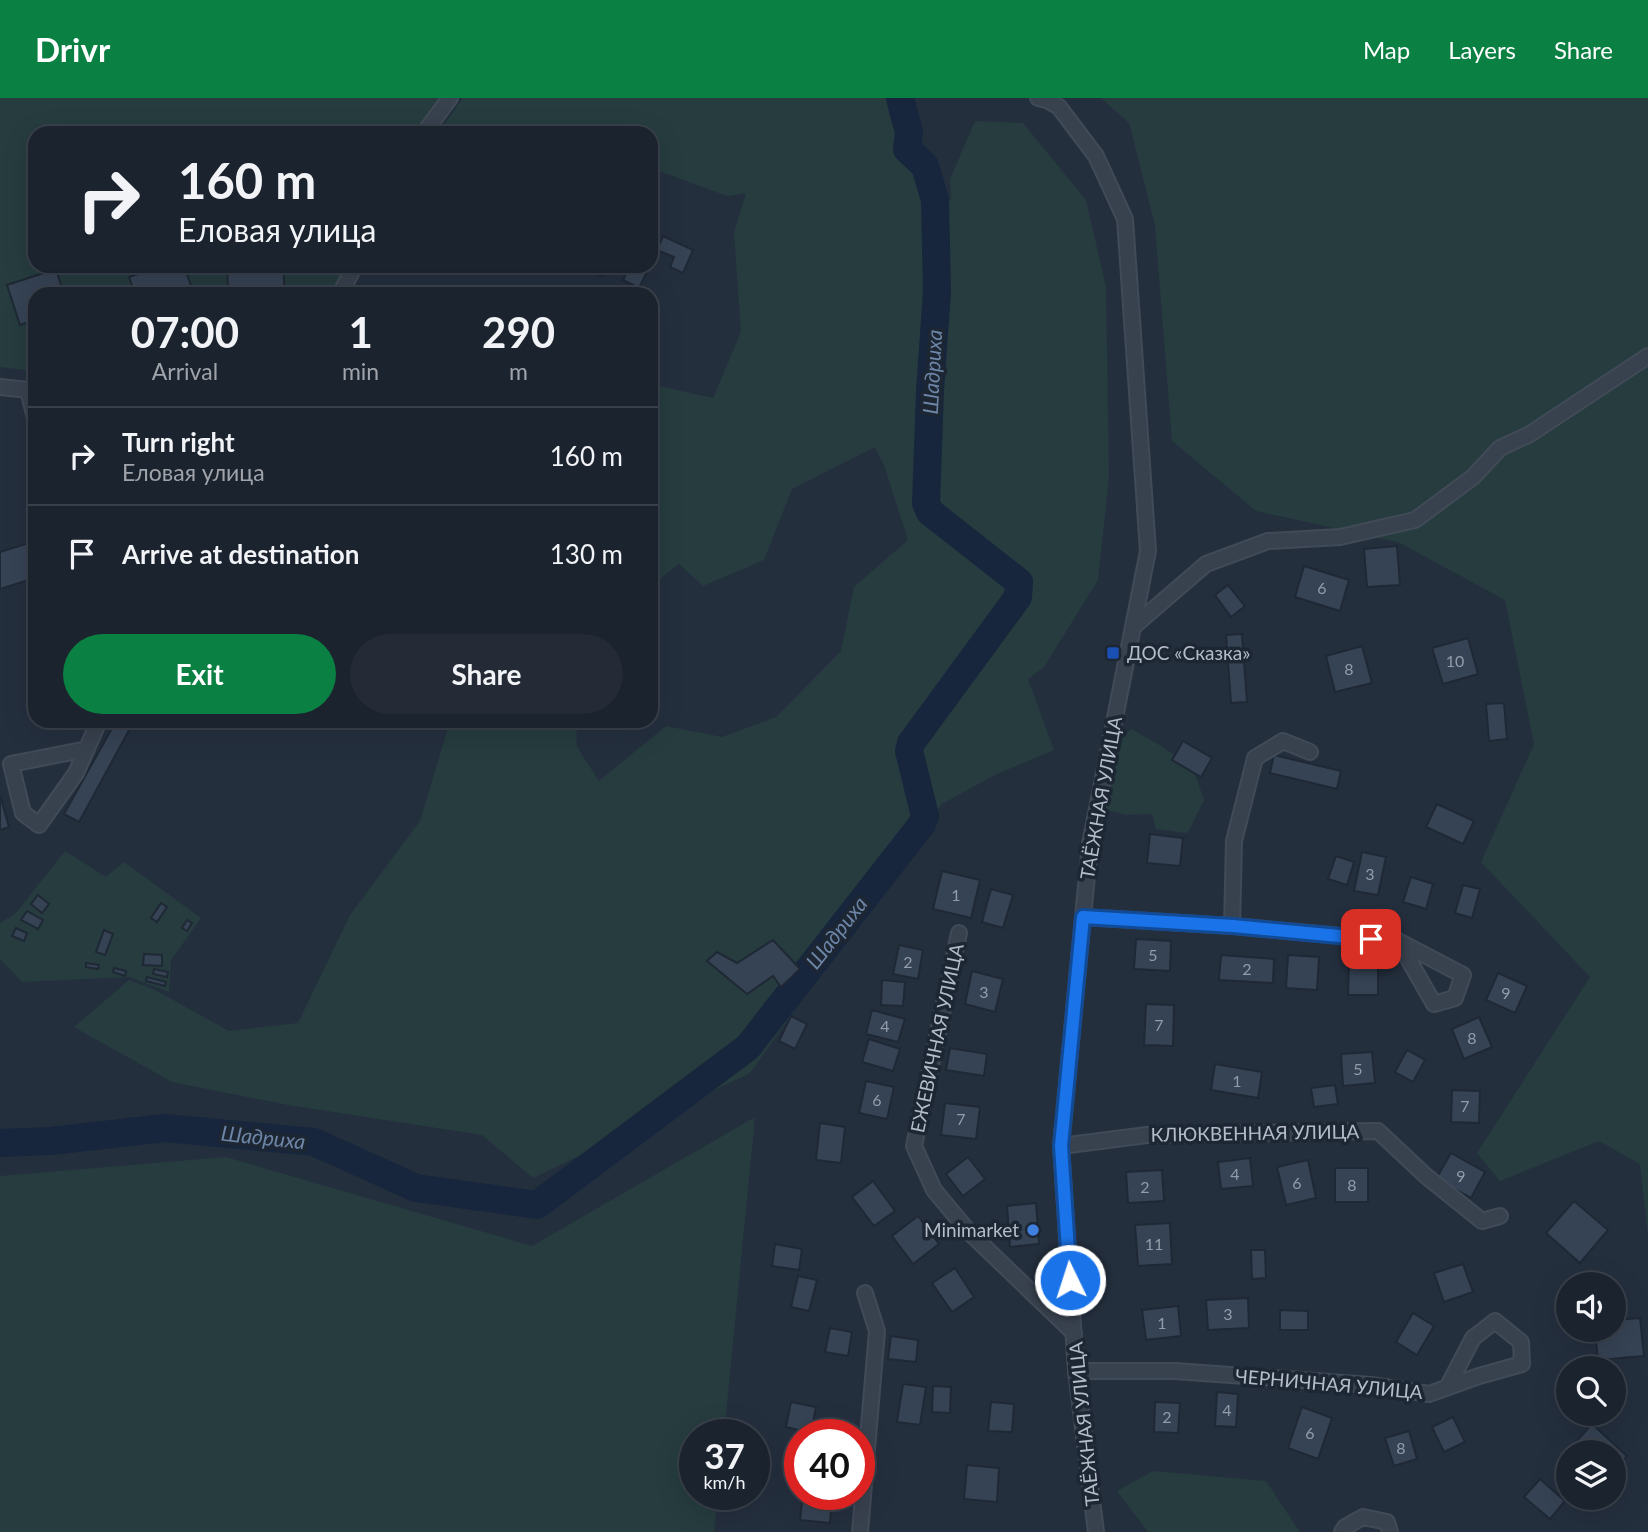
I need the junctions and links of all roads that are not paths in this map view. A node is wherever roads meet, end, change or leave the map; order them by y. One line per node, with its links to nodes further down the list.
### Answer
1 (450, 98): 3 (street)
2 (1038, 98): 7 (street, ТАЁЖНАЯ УЛИЦА)
3 (429, 126)
4 (1648, 356): 7 (street)
5 (0, 387): 6 (street)
6 (28, 390)
7 (1133, 627): 11 (street, ТАЁЖНАЯ УЛИЦА)
8 (96, 728): 9 (street)
9 (87, 749): 9 (street)
10 (1310, 752): 12 (street)
11 (1083, 917): 12 (street); 15 (street, ТАЁЖНАЯ УЛИЦА)
12 (1233, 926): 14 (street)
13 (959, 933): 18 (street, ЕЖЕВИЧНАЯ УЛИЦА)
14 (1398, 941): 14 (street)
15 (1061, 1146): 16 (street, КЛЮКВЕННАЯ УЛИЦА); 18 (street, ТАЁЖНАЯ УЛИЦА)
16 (1500, 1216)
17 (865, 1293): 21 (street)
18 (1074, 1333): 19 (street, ТАЁЖНАЯ УЛИЦА)
19 (1076, 1370): 20 (street, ЧЕРНИЧНАЯ УЛИЦА); 22 (street, ТАЁЖНАЯ УЛИЦА)
20 (1447, 1388)
21 (860, 1532)
22 (1096, 1532)
23 (1342, 1532): 24 (street)
24 (1390, 1532)

